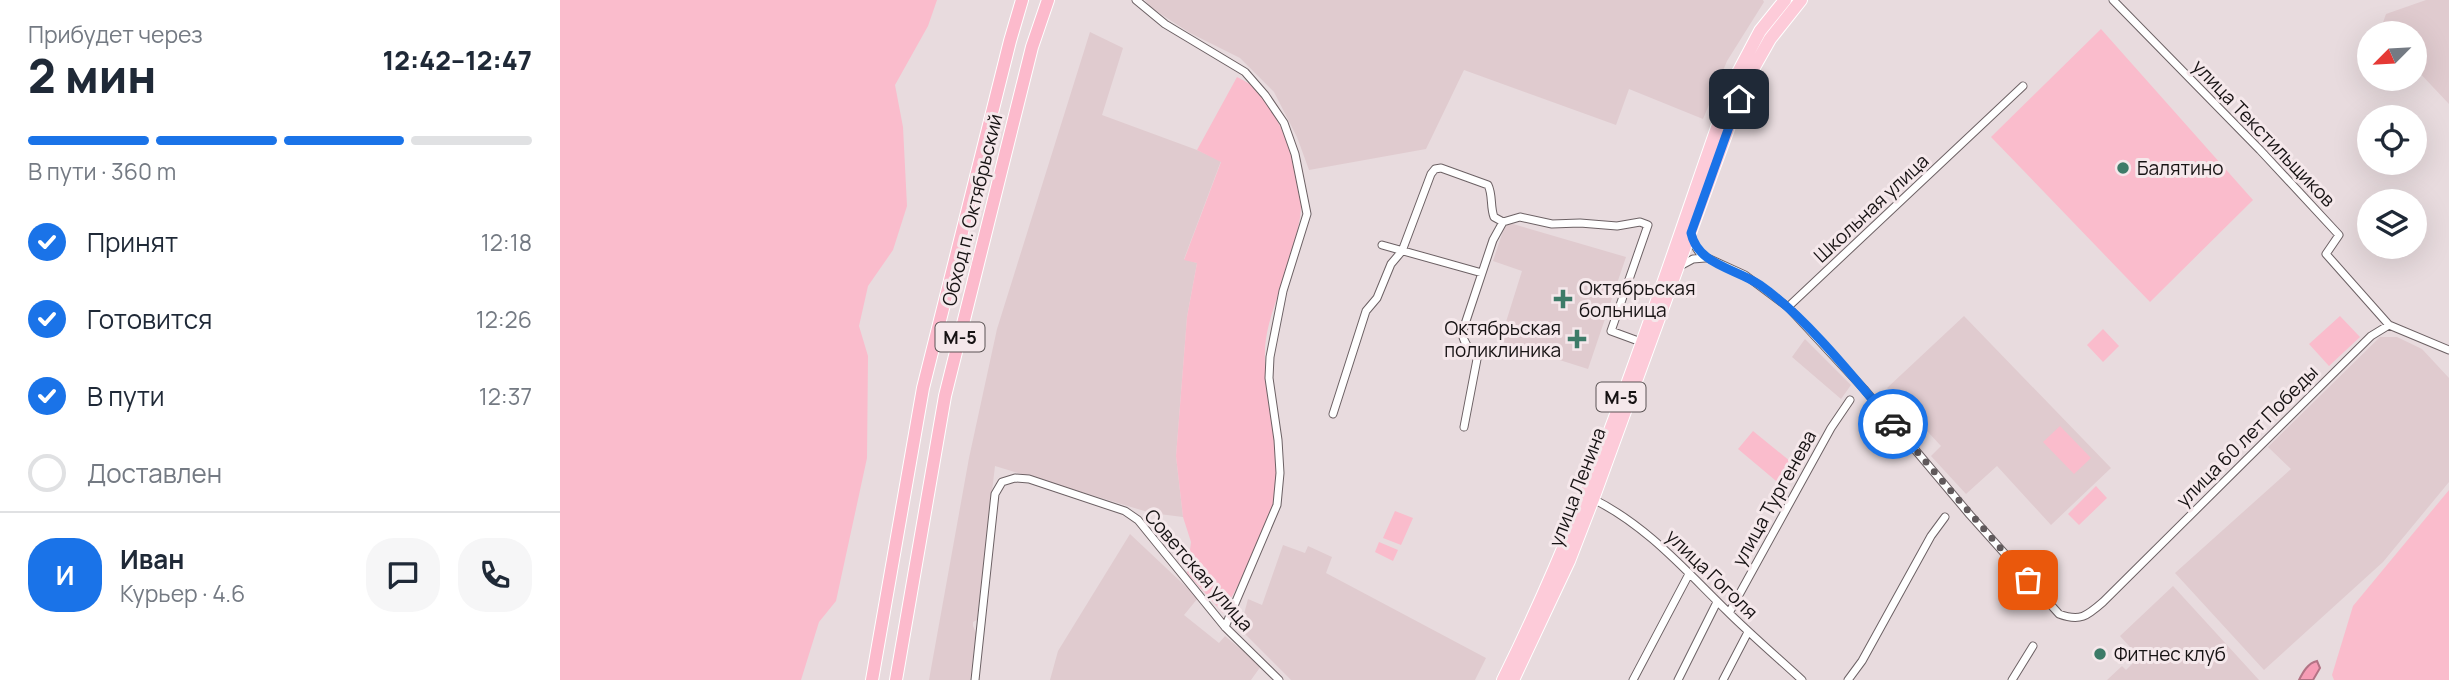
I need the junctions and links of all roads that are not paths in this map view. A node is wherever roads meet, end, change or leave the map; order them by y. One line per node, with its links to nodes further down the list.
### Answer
1 (1022, 0): 31 (highway, Обход п. Октябрьский / М-5)
2 (1048, 0): 32 (highway, Обход п. Октябрьский / М-5)
3 (1136, 0): 27 (street)
4 (1785, 0): 17 (main road, улица Ленина / М-5)
5 (1801, 0): 9 (main road, улица Ленина / М-5)
6 (2113, 0): 16 (street, улица Текстильщиков)
7 (2022, 86): 15 (street, Школьная улица)
8 (1503, 222): 11 (street); 14 (street); 17 (street)
9 (1691, 233): 12 (street); 13 (main road, улица Ленина / М-5)
10 (1382, 246): 11 (street)
11 (1402, 251): 14 (street); 20 (street)
12 (1706, 258): 13 (street); 15 (street)
13 (1679, 266): 22 (main road, улица Ленина / М-5)
14 (1482, 273): 21 (street)
15 (1788, 307): 16 (street, улица 60 лет Победы)
16 (2389, 325): 18 (street)
17 (1641, 342): 35 (main road, улица Ленина / М-5)
18 (2449, 350)
19 (1850, 401): 26 (street, улица Тургенева)
20 (1333, 414)
21 (1464, 427)
22 (1593, 499): 24 (street, улица Гоголя); 36 (main road, улица Ленина / М-5)
23 (1945, 517): 42 (street)
24 (1689, 574): 25 (street, улица Гоголя); 37 (street)
25 (1717, 602): 26 (street, улица Гоголя); 38 (street)
26 (1728, 613): 28 (street, улица Гоголя)
27 (1225, 627): 33 (street, Советская улица); 34 (street, Советская улица)
28 (1748, 632): 30 (street, улица Гоголя); 39 (street)
29 (2032, 646): 43 (street)
30 (1792, 671): 40 (street); 41 (street, улица Гоголя)
31 (872, 680)
32 (896, 680)
33 (975, 680)
34 (1279, 680)
35 (1503, 680)
36 (1513, 680)
37 (1633, 680)
38 (1678, 680)
39 (1723, 680)
40 (1787, 680)
41 (1802, 680)
42 (1847, 680)
43 (2012, 680)

